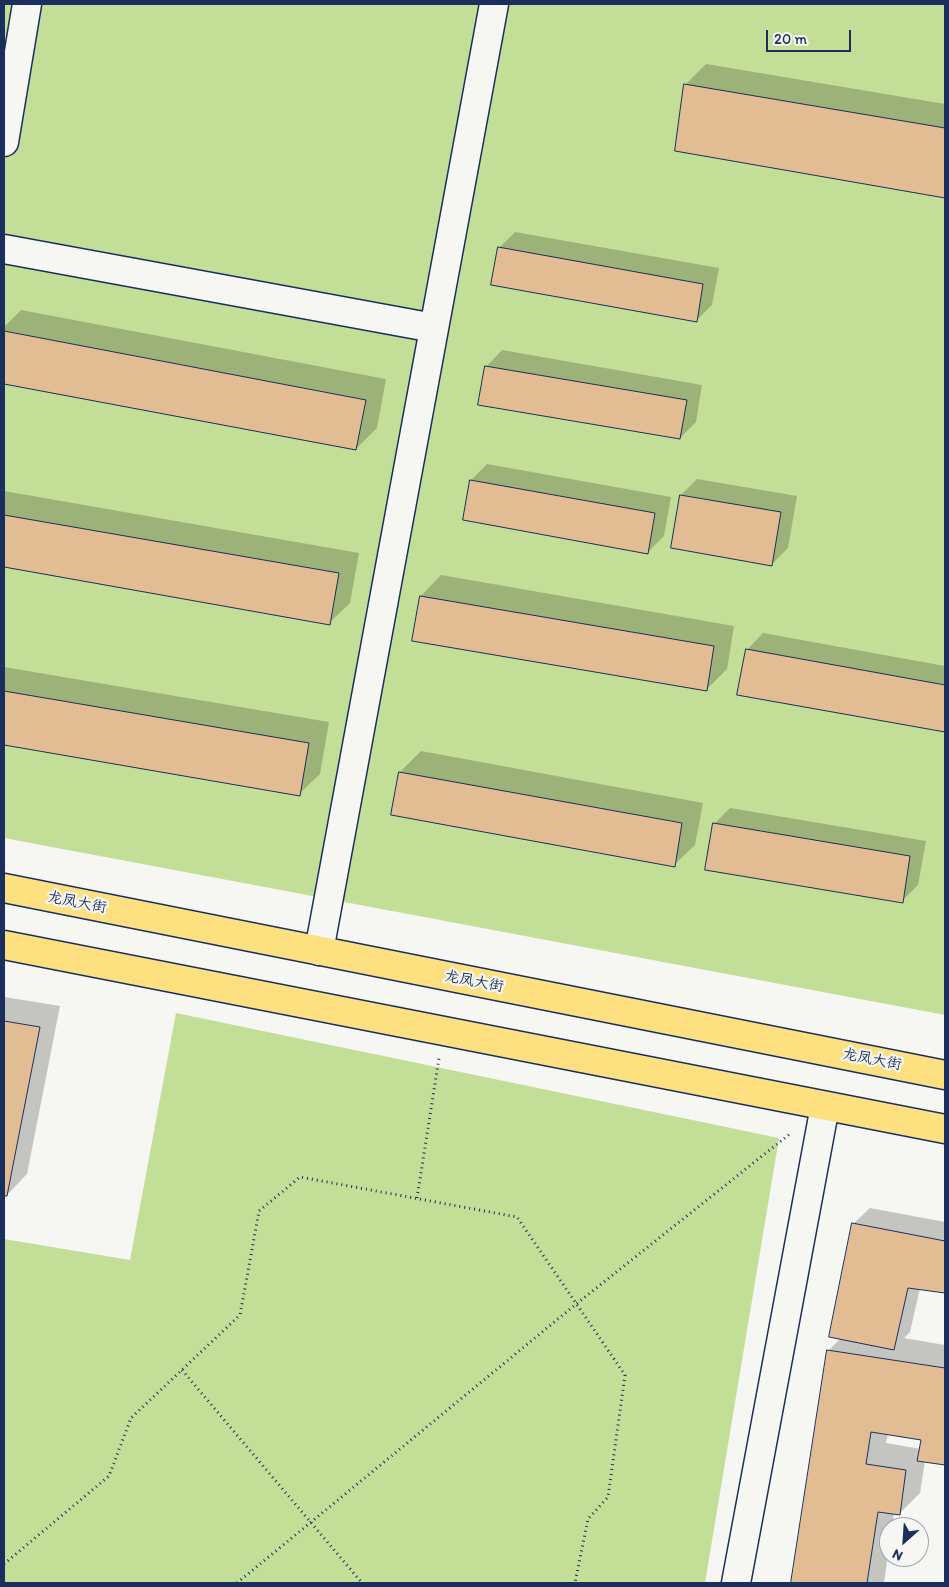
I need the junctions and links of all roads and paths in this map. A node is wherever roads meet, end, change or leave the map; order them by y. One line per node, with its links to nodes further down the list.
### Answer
1 (28, 4): 3 (street)
2 (494, 4): 5 (street)
3 (4, 142)
4 (4, 249): 5 (street)
5 (434, 328): 8 (street)
6 (4, 888): 8 (main road, 龙凤大街)
7 (4, 945): 9 (main road)
8 (319, 951): 10 (main road, 龙凤大街)
9 (444, 1032): 11 (main road); 13 (path)
10 (945, 1075)
11 (825, 1106): 12 (main road); 14 (path); 21 (street)
12 (945, 1130)
13 (417, 1198): 14 (path); 15 (path)
14 (575, 1305): 16 (path); 20 (path)
15 (182, 1370): 16 (path); 17 (path)
16 (310, 1523): 18 (path); 19 (path)
17 (4, 1564)
18 (237, 1583)
19 (362, 1583)
20 (575, 1583)
21 (736, 1583)

